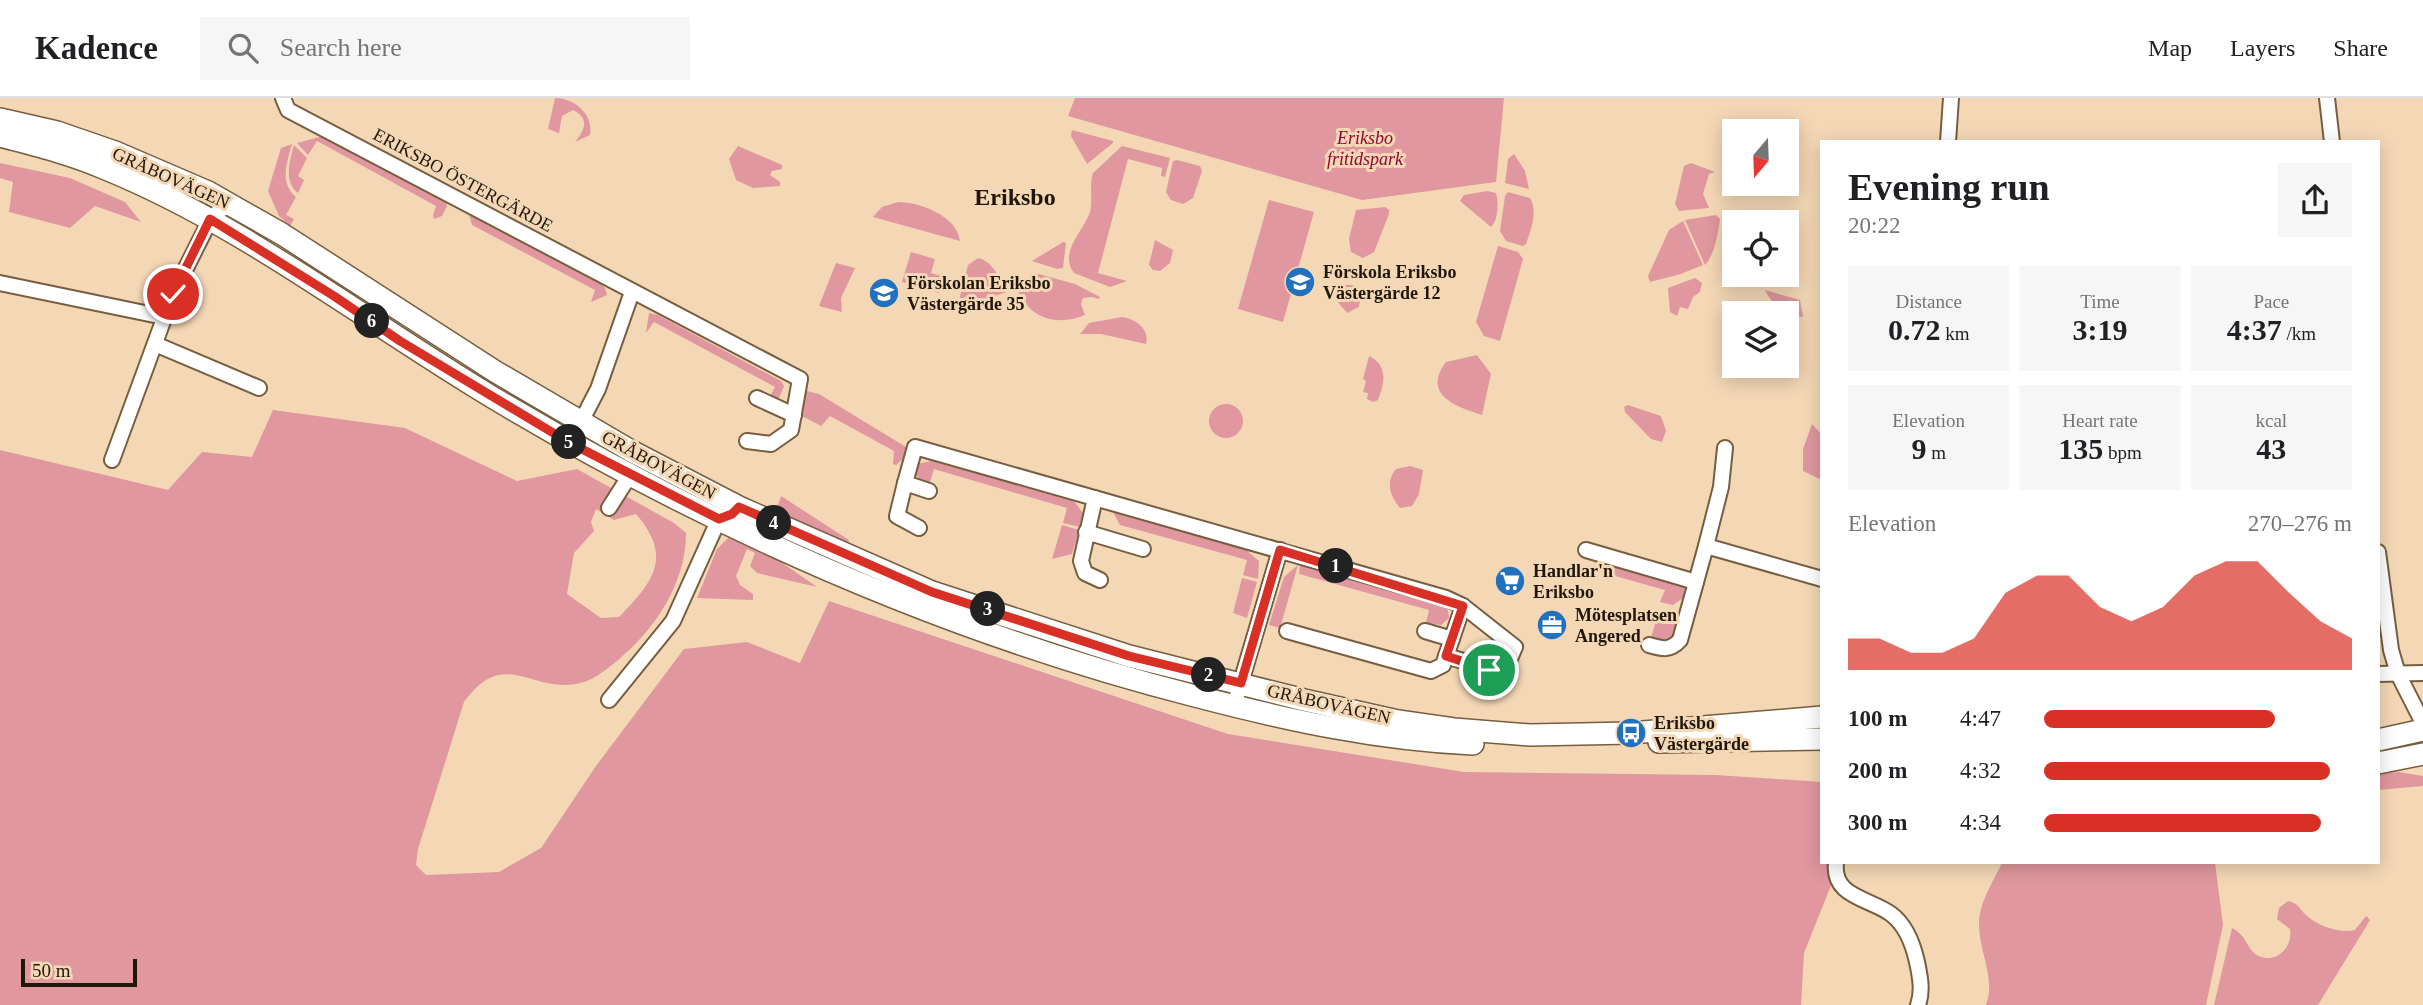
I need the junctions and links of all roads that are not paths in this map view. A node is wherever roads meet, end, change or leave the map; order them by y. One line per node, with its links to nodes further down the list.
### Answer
1 (283, 98): 11 (street, ERIKSBO ÖSTERGÄRDE)
2 (1951, 98): 6 (street)
3 (2327, 98): 7 (street)
4 (0, 119): 8 (main road, GRÅBOVÄGEN)
5 (0, 136): 9 (main road, GRÅBOVÄGEN)
6 (1948, 140)
7 (2332, 140)
8 (232, 205): 9 (street); 17 (main road, GRÅBOVÄGEN)
9 (210, 219): 12 (street); 19 (main road, GRÅBOVÄGEN)
10 (0, 283): 12 (street)
11 (632, 292): 16 (street, ERIKSBO ÖSTERGÄRDE); 17 (street)
12 (164, 317): 13 (street)
13 (155, 344): 14 (street); 21 (street)
14 (259, 388)
15 (757, 398): 16 (street)
16 (794, 415): 18 (street, ERIKSBO ÖSTERGÄRDE)
17 (580, 423): 19 (street); 26 (main road, GRÅBOVÄGEN)
18 (747, 441)
19 (570, 443): 22 (main road, GRÅBOVÄGEN)
20 (1725, 448): 31 (street)
21 (112, 460)
22 (630, 475): 27 (street); 28 (main road, GRÅBOVÄGEN)
23 (905, 483): 24 (street); 25 (street); 29 (street)
24 (929, 491)
25 (1095, 499): 30 (street); 33 (street)
26 (739, 507): 28 (street); 48 (main road, GRÅBOVÄGEN)
27 (609, 508)
28 (719, 519): 49 (street); 50 (main road, GRÅBOVÄGEN)
29 (919, 528)
30 (1086, 533): 32 (street); 37 (street)
31 (1706, 546): 36 (street); 38 (street)
32 (1143, 550)
33 (1280, 550): 39 (street); 48 (street)
34 (1586, 550): 38 (street)
35 (2380, 567): 47 (street)
36 (1820, 578)
37 (1100, 580)
38 (1696, 582): 43 (street)
39 (1463, 606): 42 (street); 44 (street)
40 (1287, 631): 44 (street)
41 (1425, 631): 42 (street)
42 (1452, 639): 44 (street)
43 (1649, 645)
44 (1446, 656)
45 (2423, 673): 47 (street)
46 (2380, 674): 47 (street)
47 (2398, 674): 52 (street)
48 (1241, 683): 50 (street); 51 (main road, GRÅBOVÄGEN)
49 (609, 700)
50 (1234, 706): 54 (main road, GRÅBOVÄGEN)
51 (1820, 717)
52 (2423, 723)
53 (2423, 730): 55 (main road)
54 (1820, 739)
55 (2380, 740)
56 (2423, 754): 57 (main road)
57 (2380, 763)
58 (1836, 864): 59 (street)
59 (1918, 1005)

